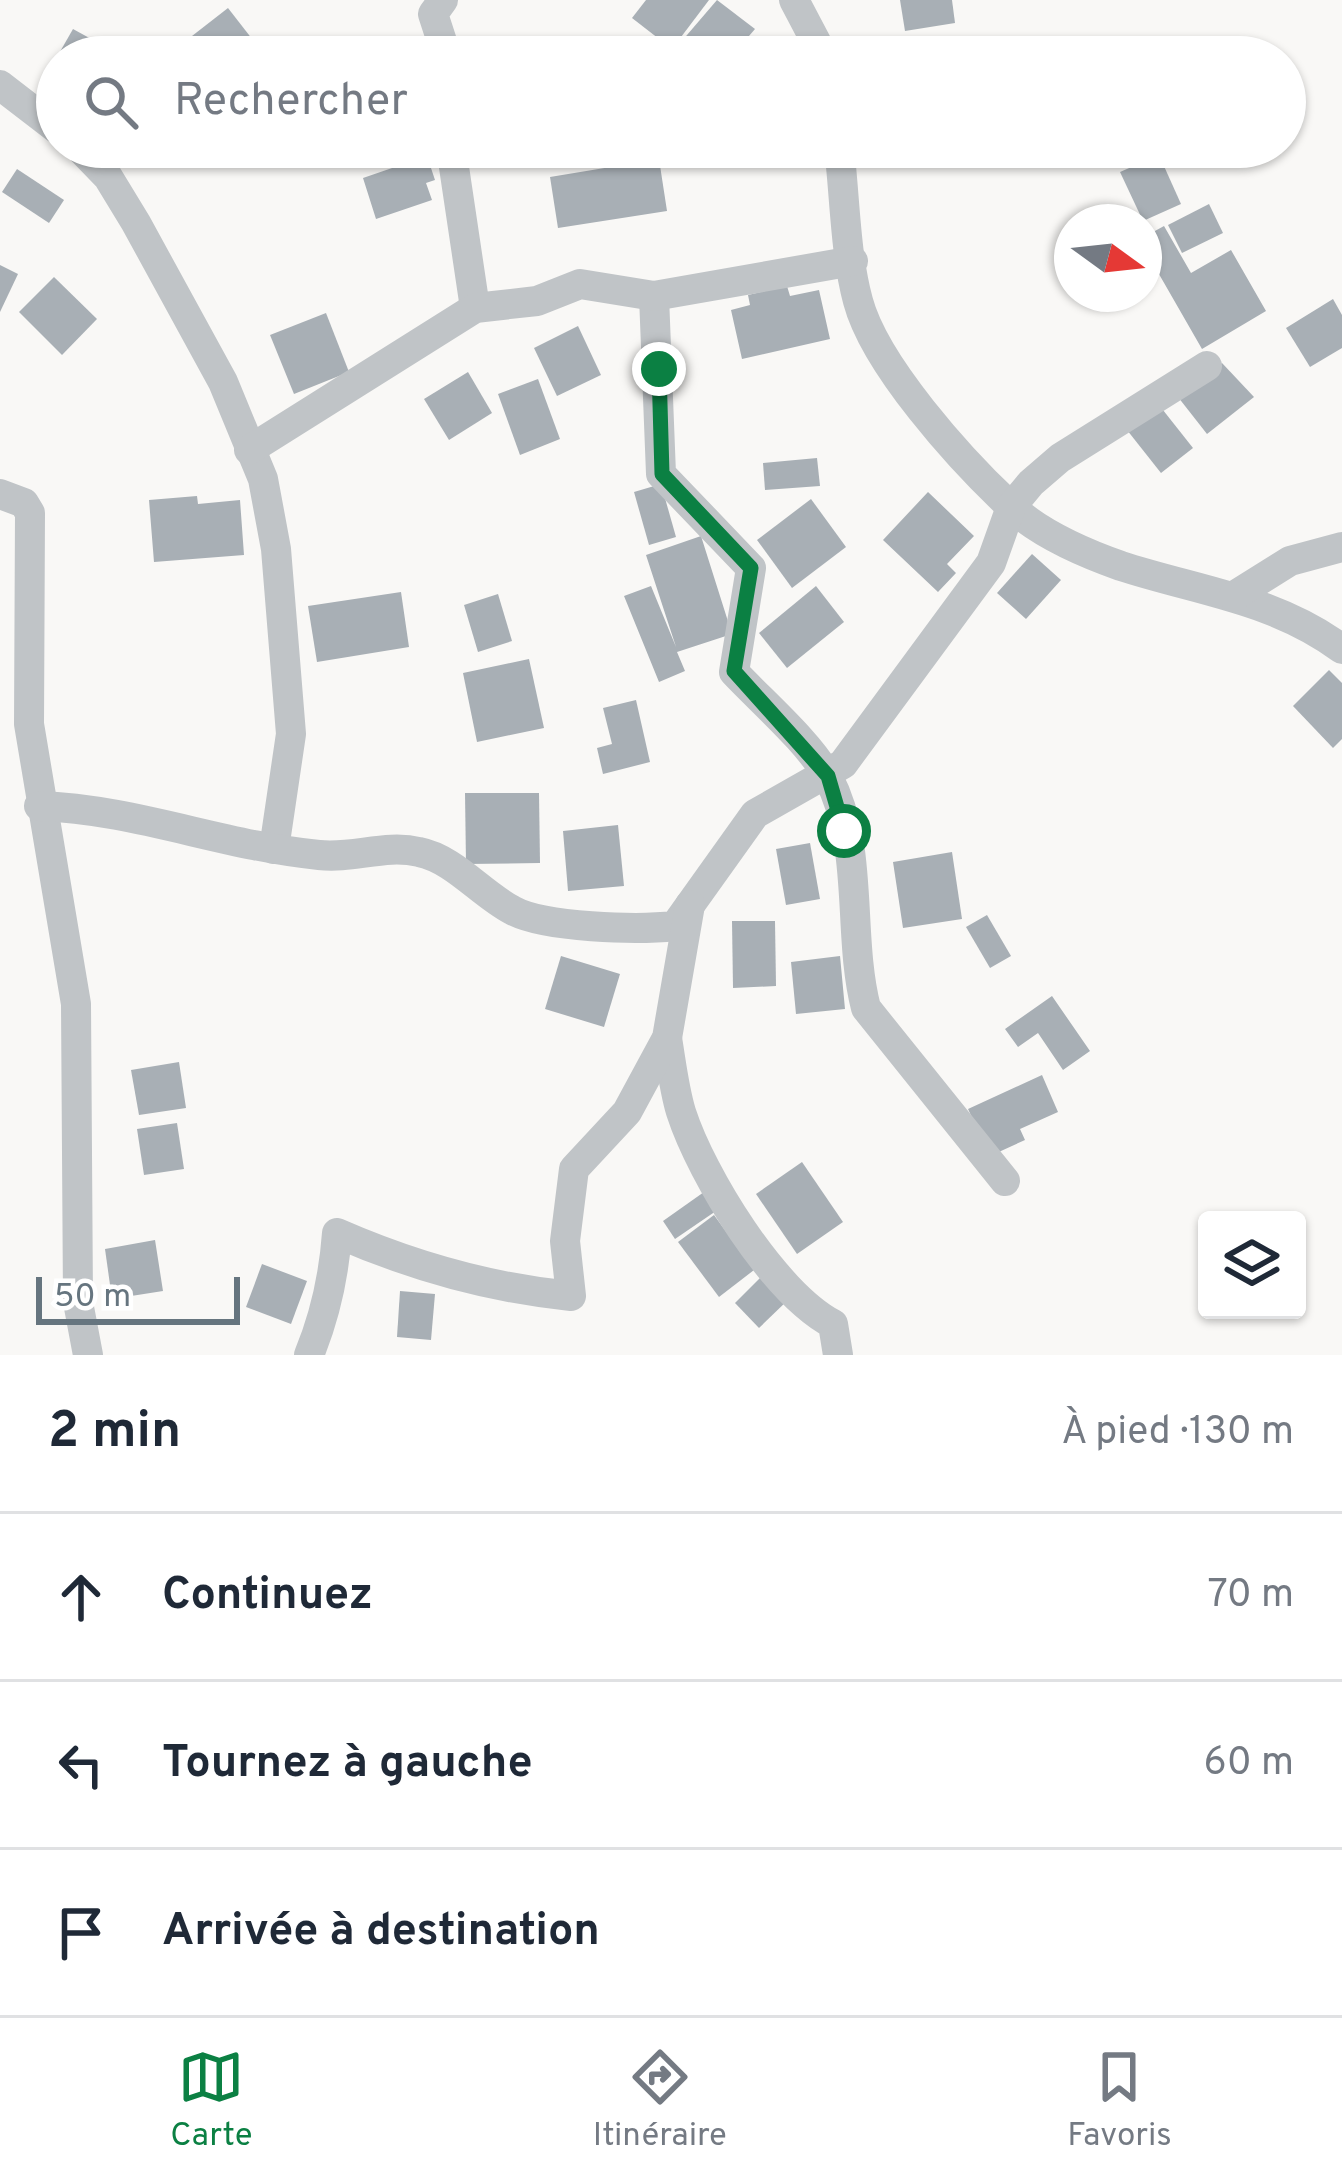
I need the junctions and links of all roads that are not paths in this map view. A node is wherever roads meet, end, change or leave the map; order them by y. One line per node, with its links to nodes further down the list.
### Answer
1 (443, 0): 3 (street)
2 (794, 0): 4 (street)
3 (441, 36)
4 (813, 36)
5 (0, 85): 6 (street)
6 (36, 113)
7 (99, 168): 14 (street)
8 (455, 168): 12 (street)
9 (842, 168): 10 (street)
10 (853, 261): 11 (street); 16 (street)
11 (654, 296): 12 (street); 20 (street)
12 (476, 308): 14 (street)
13 (1207, 366): 16 (street)
14 (249, 450): 22 (street)
15 (0, 494): 21 (street)
16 (1011, 507): 18 (street); 20 (street)
17 (1342, 547): 18 (street)
18 (1234, 596): 19 (street)
19 (1342, 649)
20 (828, 776): 23 (street); 25 (street)
21 (39, 806): 22 (street); 26 (street)
22 (274, 849): 23 (street)
23 (690, 905): 24 (street)
24 (667, 1038): 27 (street); 28 (street)
25 (1004, 1181)
26 (88, 1355)
27 (309, 1355)
28 (838, 1355)

